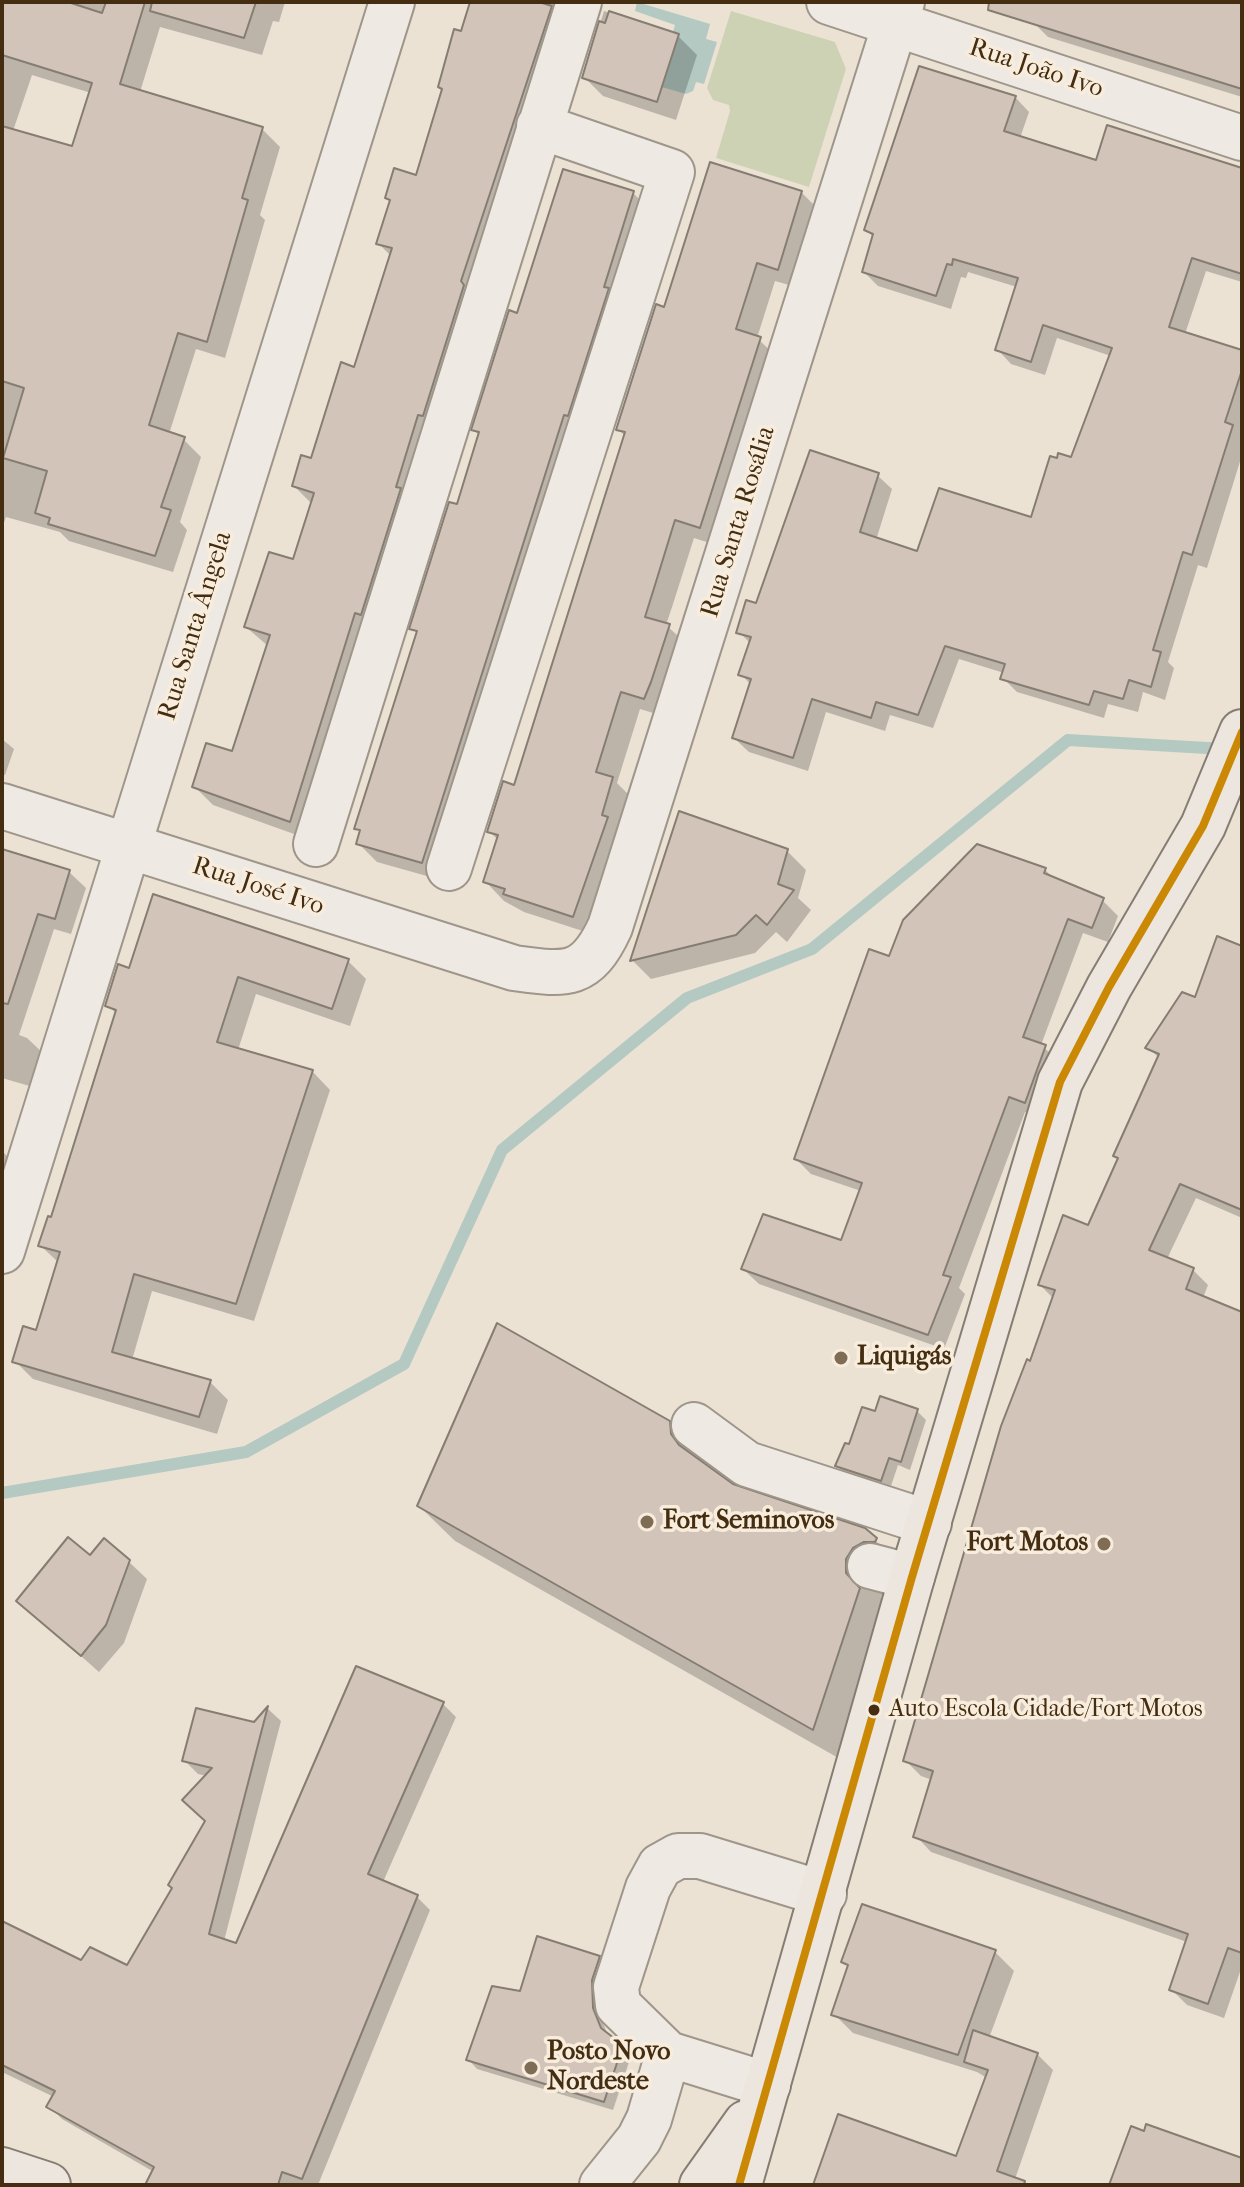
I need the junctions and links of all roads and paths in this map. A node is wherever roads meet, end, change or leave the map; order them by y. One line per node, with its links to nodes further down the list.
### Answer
1 (392, 2): 10 (street, Rua Santa Ângela)
2 (579, 2): 5 (street)
3 (829, 2): 4 (street, Rua João Ivo)
4 (898, 12): 6 (street, Rua João Ivo); 12 (street, Rua Santa Rosália)
5 (539, 126): 9 (street); 11 (street)
6 (1242, 138)
7 (1242, 732): 15 (main road)
8 (2, 806): 10 (street, Rua José Ivo)
9 (316, 844)
10 (127, 845): 12 (street, Rua José Ivo); 13 (street, Rua Santa Ângela)
11 (449, 868)
12 (514, 968)
13 (2, 1251)
14 (694, 1425): 15 (street)
15 (929, 1523): 17 (main road)
16 (870, 1566): 17 (street)
17 (912, 1577): 18 (main road)
18 (824, 1894): 19 (street); 20 (main road)
19 (668, 2054): 20 (street); 23 (street)
20 (767, 2090): 24 (main road); 25 (main road)
21 (2, 2170): 22 (main road)
22 (48, 2185)
23 (602, 2185)
24 (702, 2185)
25 (739, 2185)

